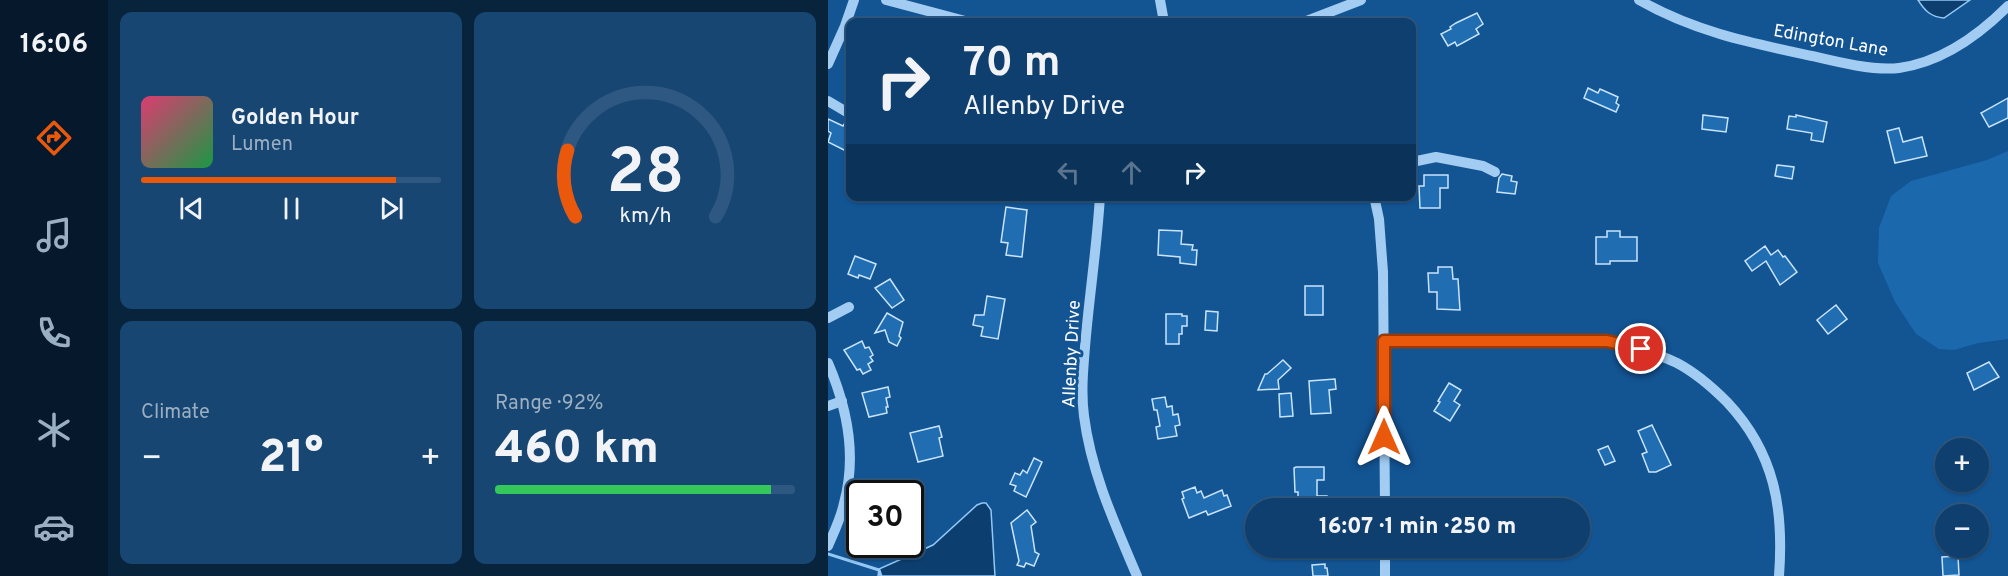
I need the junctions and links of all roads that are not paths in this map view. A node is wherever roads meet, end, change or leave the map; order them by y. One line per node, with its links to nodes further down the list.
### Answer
1 (854, 0): 7 (street)
2 (886, 0): 8 (street)
3 (1160, 0): 9 (street)
4 (1360, 0): 10 (street)
5 (1639, 0): 6 (street, Edington Lane)
6 (2008, 6)
7 (848, 18)
8 (941, 18)
9 (1163, 18)
10 (1314, 18)
11 (846, 23): 12 (street)
12 (828, 64)
13 (828, 101): 14 (street)
14 (846, 112)
15 (1416, 161): 16 (street)
16 (1495, 172)
17 (1100, 201): 28 (street, Allenby Drive)
18 (1375, 201): 21 (street)
19 (849, 307): 20 (street)
20 (828, 318)
21 (1384, 341): 25 (street); 30 (street)
22 (828, 363): 23 (street)
23 (842, 400): 24 (street); 26 (street)
24 (828, 406)
25 (1385, 498)
26 (828, 546)
27 (1385, 558): 29 (street)
28 (1137, 576)
29 (1385, 576)
30 (1779, 576)

